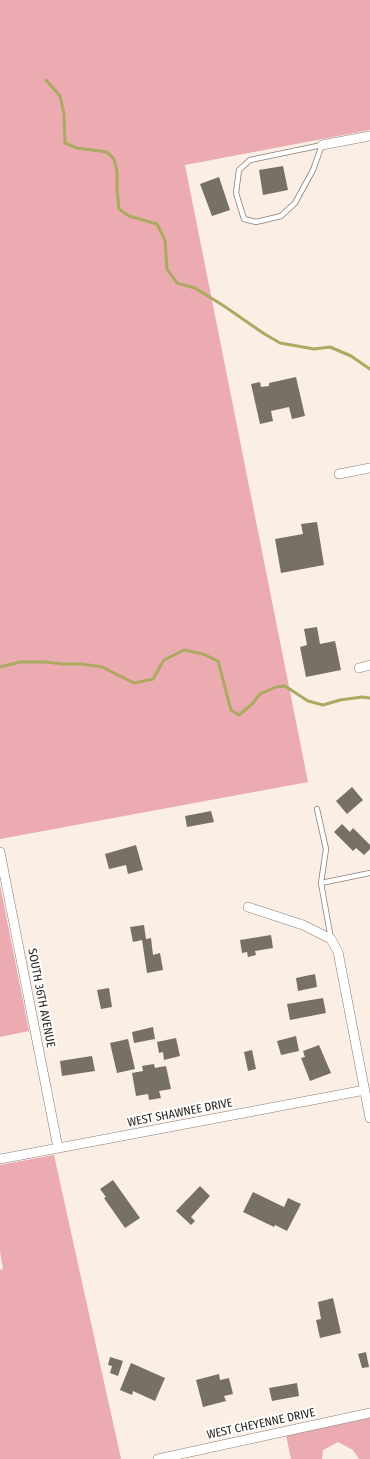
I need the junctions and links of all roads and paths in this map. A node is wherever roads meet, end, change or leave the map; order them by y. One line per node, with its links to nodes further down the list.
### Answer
1 (370, 136): 2 (street)
2 (322, 144): 2 (lane)
3 (370, 468): 4 (street)
4 (339, 474)
5 (370, 666): 6 (street)
6 (359, 668)
7 (317, 809): 10 (lane)
8 (0, 852): 15 (street, SOUTH 36TH AVENUE)
9 (370, 873): 10 (lane)
10 (321, 883): 12 (lane)
11 (248, 907): 12 (street)
12 (331, 939): 13 (street)
13 (368, 1089): 14 (street); 15 (street, WEST SHAWNEE DRIVE)
14 (370, 1118)
15 (58, 1148): 16 (street, WEST SHAWNEE DRIVE)
16 (0, 1159)
17 (370, 1413): 18 (street, WEST CHEYENNE DRIVE)
18 (158, 1459)

